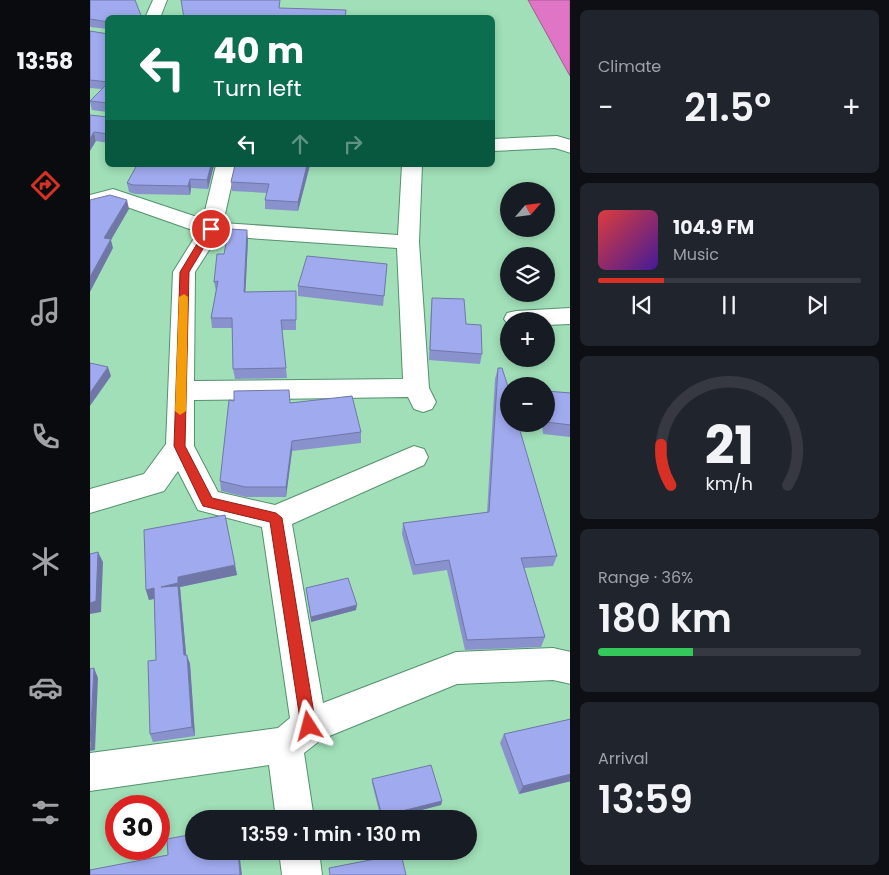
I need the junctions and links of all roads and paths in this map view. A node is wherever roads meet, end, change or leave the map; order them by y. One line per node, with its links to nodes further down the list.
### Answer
1 (160, 0): 2 (street)
2 (153, 15)
3 (495, 145): 4 (street)
4 (570, 147)
5 (226, 167): 8 (street)
6 (412, 167): 9 (street)
7 (90, 202): 8 (street)
8 (211, 229): 9 (street); 12 (street)
9 (408, 242): 12 (street)
10 (570, 316): 11 (street)
11 (555, 317)
12 (180, 391): 13 (street)
13 (180, 446): 15 (street); 16 (street)
14 (414, 457): 16 (street)
15 (90, 501)
16 (276, 518): 18 (street)
17 (570, 668): 18 (street)
18 (297, 735): 19 (street); 20 (street)
19 (90, 772)
20 (295, 810)
21 (300, 860): 22 (street)
22 (302, 875)

